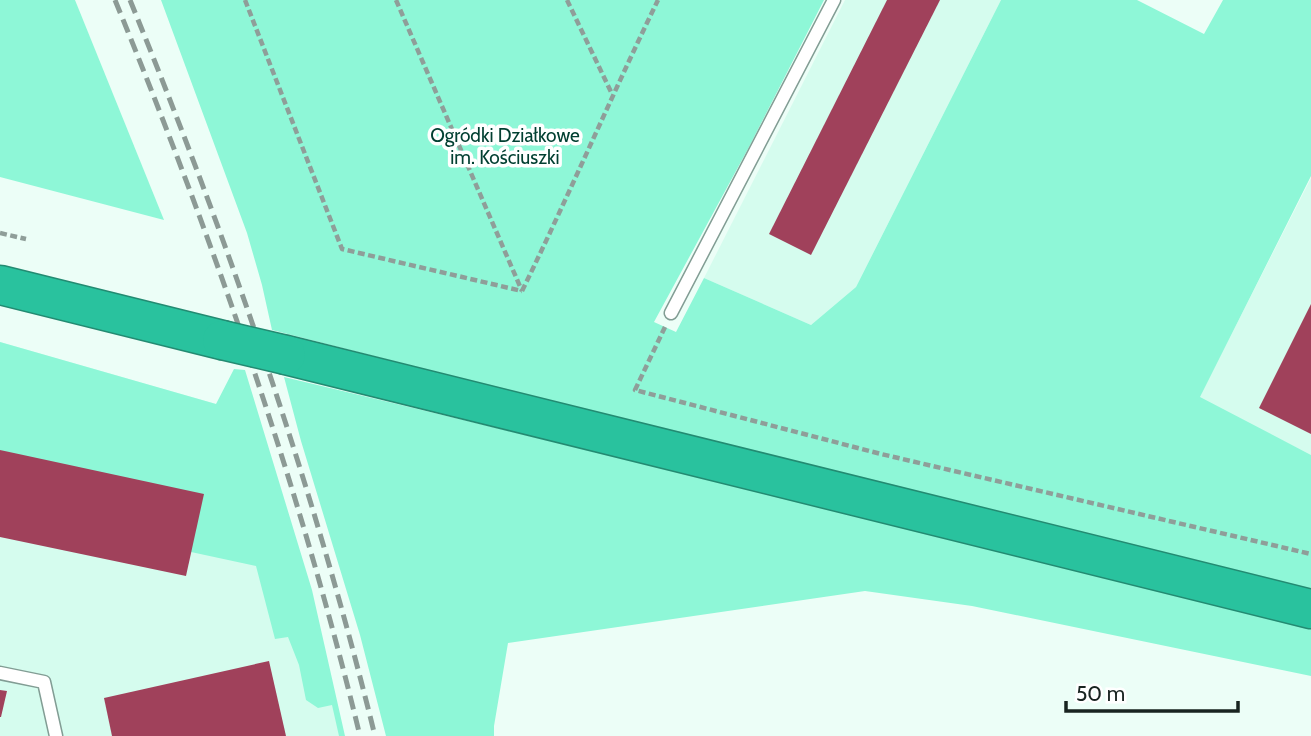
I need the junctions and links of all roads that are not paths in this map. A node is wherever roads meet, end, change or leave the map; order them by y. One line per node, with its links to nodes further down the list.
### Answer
1 (834, 0): 3 (lane)
2 (0, 285): 4 (highway, bridge)
3 (671, 313)
4 (1311, 609)
5 (0, 673): 6 (lane)
6 (55, 736)

